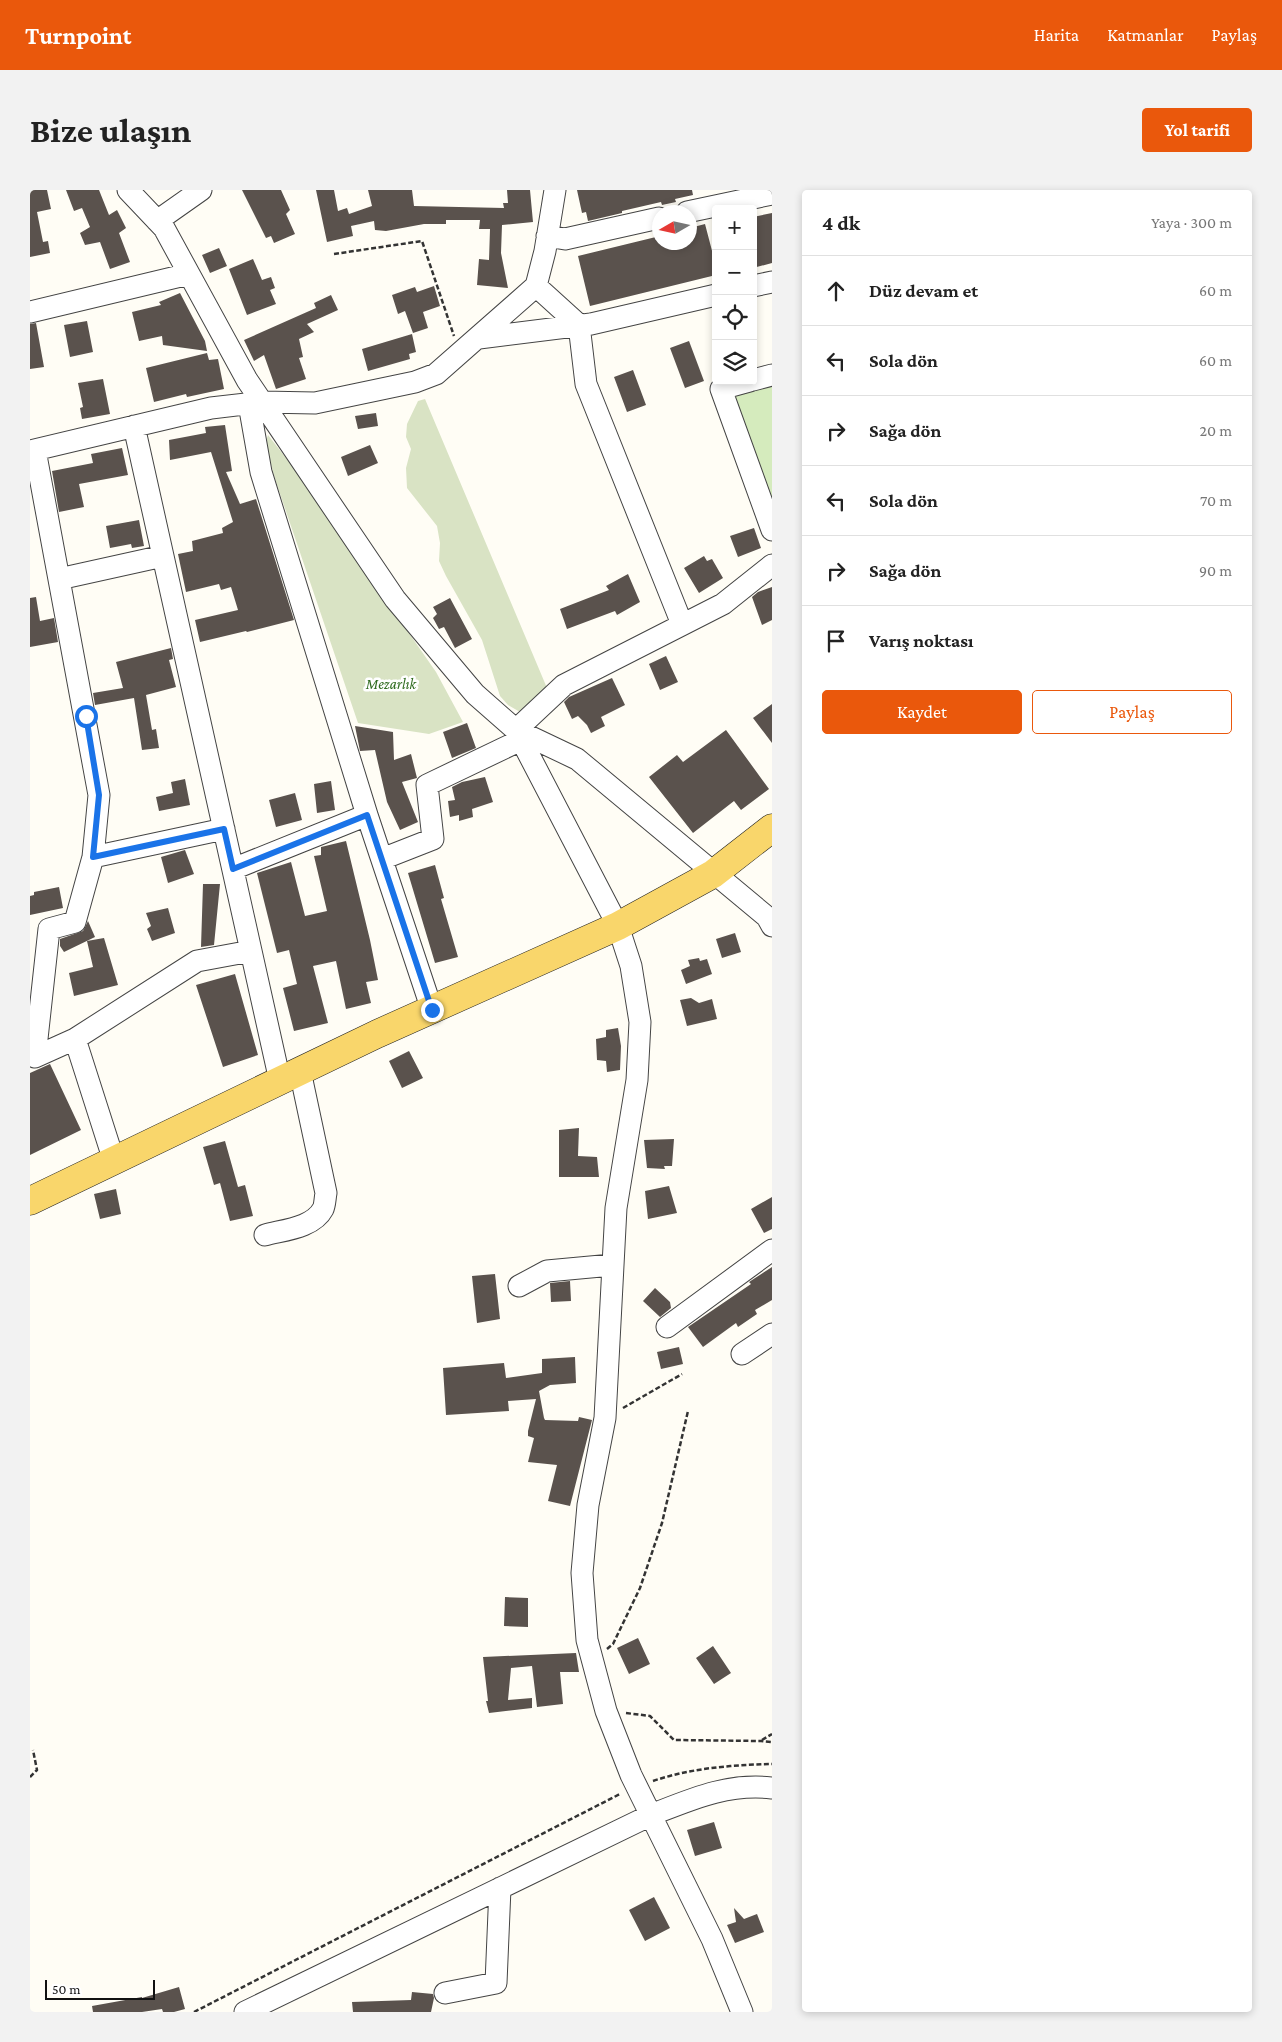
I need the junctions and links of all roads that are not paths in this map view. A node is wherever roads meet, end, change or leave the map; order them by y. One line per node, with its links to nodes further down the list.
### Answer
1 (128, 190): 7 (street)
2 (201, 190): 7 (street)
3 (555, 190): 8 (street)
4 (772, 194): 5 (street)
5 (697, 210)
6 (652, 220): 8 (street)
7 (156, 221): 9 (street)
8 (548, 236): 12 (street)
9 (189, 274): 14 (street); 20 (street)
10 (772, 282): 11 (street)
11 (757, 285)
12 (536, 286): 15 (street); 16 (street)
13 (712, 296): 15 (street)
14 (30, 312)
15 (579, 326): 16 (street); 27 (street)
16 (478, 338): 20 (street)
17 (772, 375): 18 (street)
18 (757, 379)
19 (736, 385): 23 (street)
20 (256, 403): 21 (street); 28 (street); 29 (street)
21 (134, 426): 22 (street); 24 (street)
22 (32, 450): 26 (street)
23 (772, 530)
24 (163, 556): 26 (street); 31 (street)
25 (772, 565): 27 (street)
26 (59, 579): 32 (street)
27 (682, 624): 28 (street)
28 (519, 735): 33 (street); 35 (street); 36 (street)
29 (367, 815): 33 (street); 34 (street)
30 (772, 828): 35 (main road)
31 (224, 829): 32 (street); 34 (street)
32 (93, 857): 40 (street)
33 (382, 860): 39 (street)
34 (233, 869): 38 (street)
35 (713, 874): 36 (main road); 37 (street)
36 (618, 926): 39 (main road); 46 (street)
37 (772, 926)
38 (251, 951): 40 (street); 41 (street)
39 (432, 1010): 41 (main road)
40 (75, 1039): 42 (street)
41 (290, 1076): 42 (main road); 44 (street)
42 (114, 1161): 43 (main road)
43 (30, 1202)
44 (265, 1235)
45 (772, 1250): 48 (street)
46 (612, 1265): 47 (street); 52 (street)
47 (520, 1286)
48 (667, 1327)
49 (772, 1334): 50 (street)
50 (742, 1354)
51 (772, 1788): 52 (street)
52 (651, 1815): 53 (street); 56 (street)
53 (500, 1888): 54 (street); 55 (street)
54 (445, 1993)
55 (245, 2012)
56 (742, 2012)

